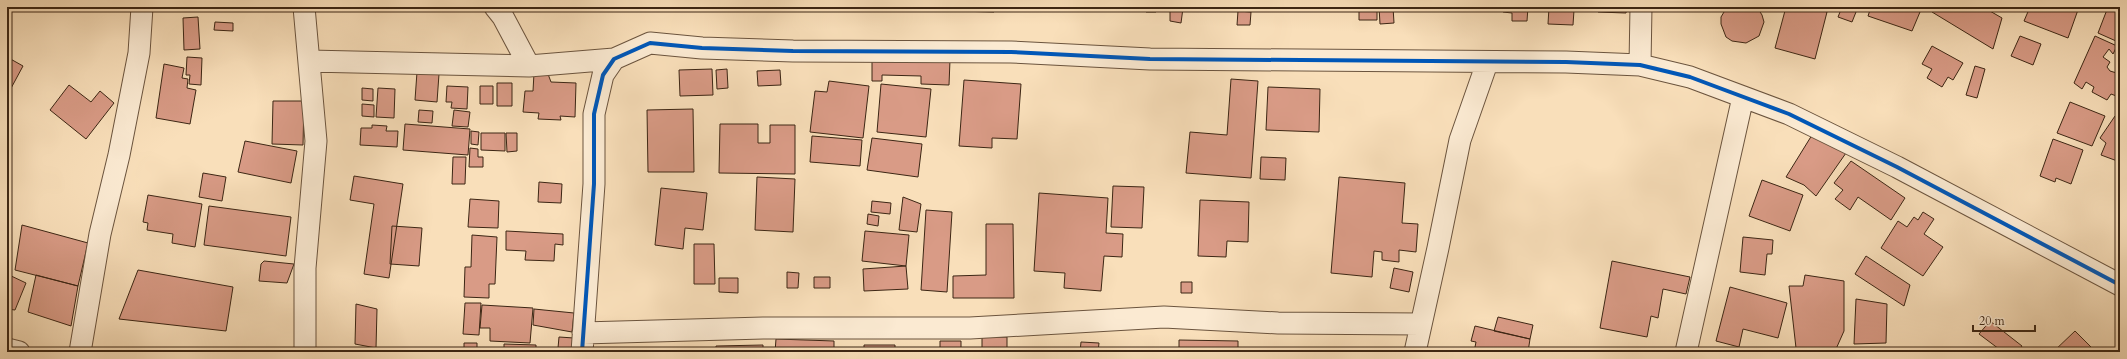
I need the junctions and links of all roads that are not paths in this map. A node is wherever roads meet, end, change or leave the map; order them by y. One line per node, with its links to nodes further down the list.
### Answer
1 (142, 7): 16 (street)
2 (304, 7): 6 (street)
3 (495, 7): 9 (street)
4 (1641, 7): 8 (street)
5 (614, 59): 7 (street); 9 (street); 13 (street)
6 (309, 61): 9 (street); 17 (street)
7 (1487, 63): 8 (street); 12 (street)
8 (1640, 65): 10 (street)
9 (529, 66)
10 (1743, 97): 11 (street); 19 (street)
11 (2120, 285)
12 (1421, 324): 13 (street); 18 (street)
13 (583, 342)
14 (7, 349): 15 (street)
15 (19, 352)
16 (80, 352)
17 (305, 352)
18 (1415, 352)
19 (1686, 352)

